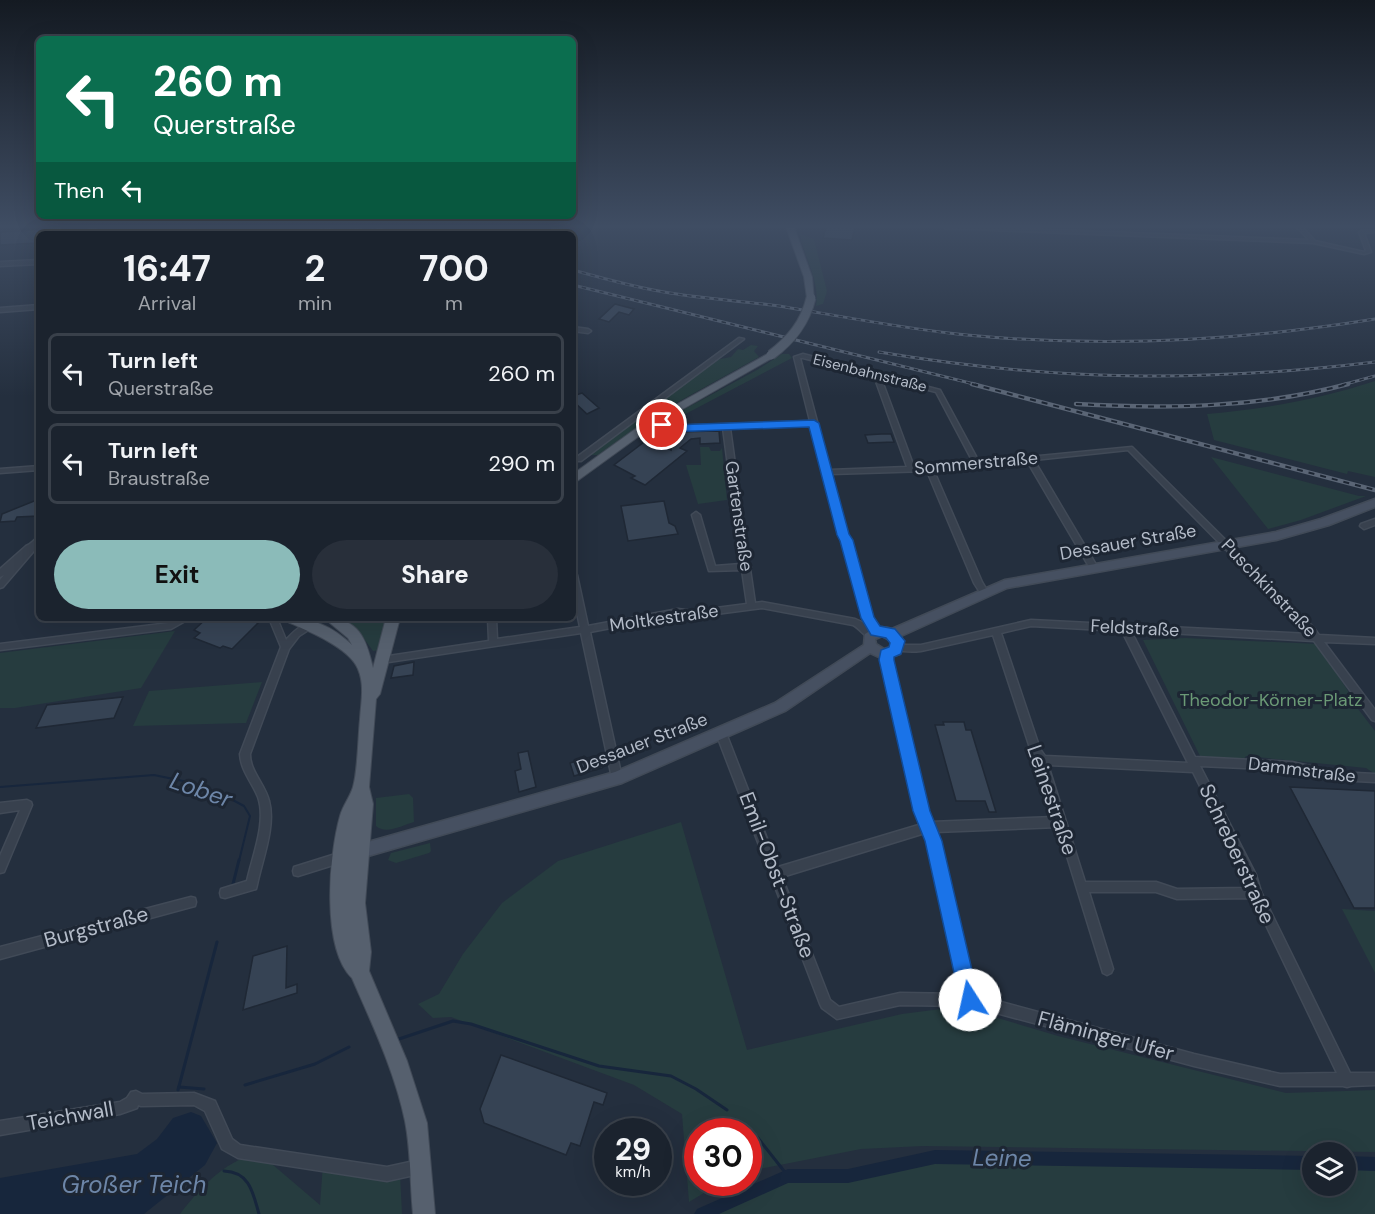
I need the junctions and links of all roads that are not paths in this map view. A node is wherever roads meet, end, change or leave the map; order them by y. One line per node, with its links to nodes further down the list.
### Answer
1 (809, 284): 8 (main road, bridge)
2 (36, 307): 3 (street)
3 (0, 310)
4 (576, 329): 5 (street)
5 (588, 331)
6 (741, 339): 14 (street)
7 (877, 375): 9 (street, Eisenbahnstraße); 16 (street, Eisenbahnstraße); 19 (street)
8 (658, 419): 11 (main road); 12 (street)
9 (814, 423): 10 (street); 22 (street)
10 (726, 426): 12 (street); 31 (street, Gartenstraße)
11 (642, 429): 12 (street); 17 (main road)
12 (669, 429)
13 (1125, 447): 15 (street, Sommerstraße); 30 (street, Puschkinstraße)
14 (576, 457): 17 (street)
15 (1029, 458): 16 (street, Sommerstraße); 32 (street)
16 (977, 464): 20 (street, Sommerstraße)
17 (591, 466): 23 (main road)
18 (36, 468): 21 (street)
19 (911, 469): 20 (street, Sommerstraße); 22 (street, Sommerstraße)
20 (930, 469): 36 (street)
21 (0, 471)
22 (826, 472): 48 (street)
23 (576, 478)
24 (1375, 502): 30 (street, Dessauer Straße)
25 (696, 516): 31 (street)
26 (1375, 522): 27 (street)
27 (1364, 526)
28 (36, 542): 33 (street)
29 (36, 543): 34 (street)
30 (1227, 545): 32 (street, Dessauer Straße); 49 (street, Puschkinstraße)
31 (747, 567): 37 (street, Gartenstraße)
32 (1094, 568): 36 (street, Dessauer Straße)
33 (0, 574)
34 (0, 585)
35 (576, 589): 45 (street)
36 (984, 592): 47 (street, Dessauer Straße)
37 (751, 606): 45 (street, Moltkestraße); 48 (street, Moltkestraße)
38 (179, 621): 52 (street)
39 (274, 621): 53 (street)
40 (335, 621): 57 (main road)
41 (392, 621): 56 (main road)
42 (492, 621): 51 (street)
43 (317, 622): 53 (street); 57 (main road)
44 (1125, 628): 46 (street, Feldstraße); 49 (street, Feldstraße); 62 (street, Schreberstraße)
45 (584, 629): 51 (street, Moltkestraße); 63 (street)
46 (996, 632): 54 (street, Feldstraße); 61 (street, Leinestraße)
47 (892, 634): 48 (street); 54 (street)
48 (872, 638): 55 (street); 60 (street, Dessauer Straße)
49 (1319, 638): 50 (street, Feldstraße); 59 (street, Puschkinstraße)
50 (1375, 640)
51 (493, 643): 56 (street, Moltkestraße)
52 (0, 647)
53 (285, 647): 73 (street)
54 (898, 647): 55 (street)
55 (886, 654): 67 (street)
56 (382, 660): 58 (main road)
57 (365, 665): 58 (main road)
58 (370, 701): 68 (main road)
59 (1375, 717)
60 (721, 733): 63 (street, Dessauer Straße); 71 (street, Emil-Obst-Straße)
61 (1042, 760): 62 (street, Dammstraße); 66 (street, Leinestraße)
62 (1195, 764): 64 (street, Dammstraße); 74 (street, Schreberstraße)
63 (617, 778): 68 (street, Dessauer Straße)
64 (1375, 778)
65 (0, 808): 69 (street)
66 (1062, 822): 67 (street); 72 (street, Leinestraße)
67 (928, 827): 71 (street); 78 (street)
68 (351, 854): 70 (street); 83 (main road)
69 (0, 868)
70 (297, 871)
71 (777, 873): 79 (street, Emil-Obst-Straße)
72 (1082, 888): 74 (street); 77 (street, Leinestraße)
73 (225, 893)
74 (1256, 893): 81 (street, Schreberstraße)
75 (191, 902): 76 (street, Burgstraße)
76 (0, 953)
77 (1107, 969)
78 (970, 1000): 79 (street, Fläminger Ufer); 81 (street, Fläminger Ufer)
79 (837, 1013)
80 (1375, 1079): 81 (street, Fläminger Ufer)
81 (1347, 1081)
82 (0, 1128): 83 (street, Teichwall)
83 (420, 1167): 84 (main road)
84 (424, 1214)

